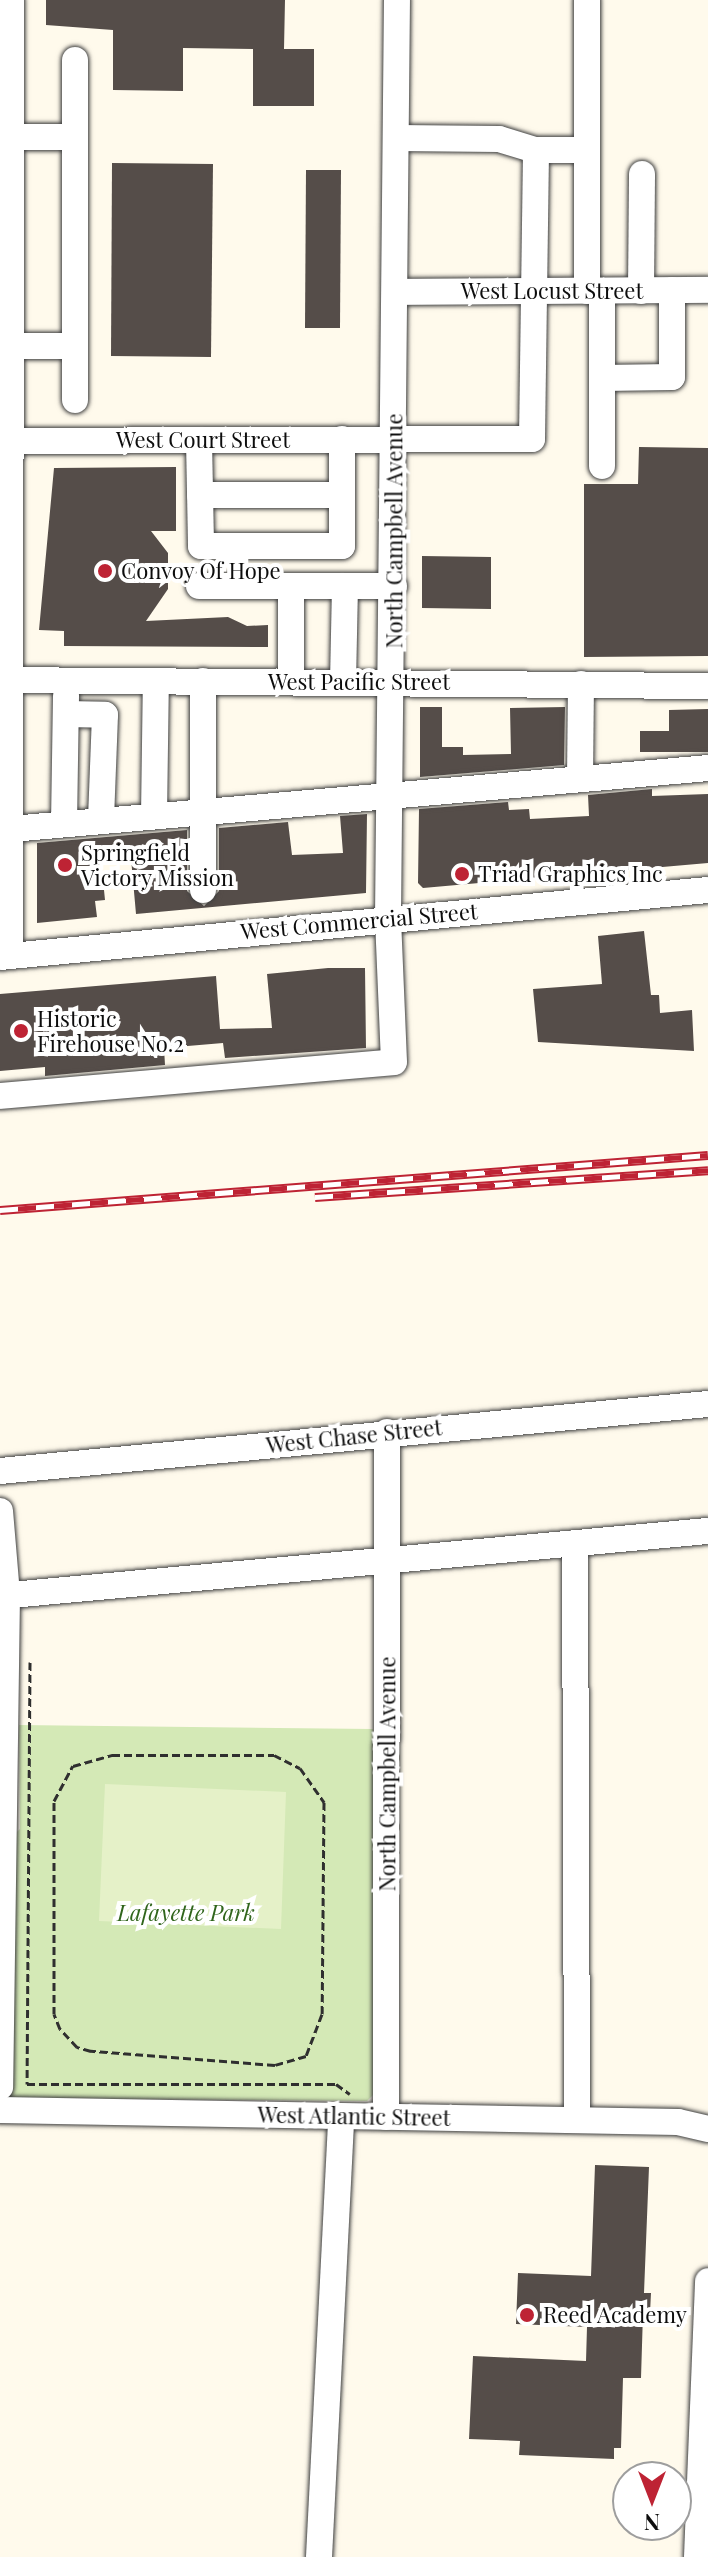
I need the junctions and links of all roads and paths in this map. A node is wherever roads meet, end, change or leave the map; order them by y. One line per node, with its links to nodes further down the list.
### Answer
1 (11, 0): 5 (street)
2 (397, 0): 8 (street, North Campbell Avenue)
3 (587, 0): 10 (street)
4 (75, 60): 7 (street)
5 (6, 83): 6 (street)
6 (6, 137): 7 (street); 18 (street)
7 (75, 137): 20 (street)
8 (397, 138): 9 (street); 17 (street, North Campbell Avenue)
9 (536, 150): 10 (street); 14 (street)
10 (587, 150): 15 (street)
11 (642, 174): 16 (street)
12 (672, 290): 13 (street, West Locust Street); 16 (street, West Locust Street); 21 (street)
13 (708, 290)
14 (538, 291): 15 (street, West Locust Street); 17 (street, West Locust Street); 24 (street, West Court Street)
15 (595, 291): 16 (street, West Locust Street); 21 (street)
16 (641, 291)
17 (397, 292): 24 (street, North Campbell Avenue)
18 (6, 299): 19 (street)
19 (12, 346): 20 (street); 26 (street)
20 (75, 346): 22 (street)
21 (602, 378): 27 (street)
22 (75, 400)
23 (342, 439): 24 (street, West Court Street); 25 (street, West Court Street); 29 (street)
24 (395, 439): 34 (street, North Campbell Avenue)
25 (199, 440): 26 (street, West Court Street); 28 (street)
26 (6, 441): 30 (street)
27 (602, 466)
28 (200, 495): 29 (street); 29 (street)
29 (342, 495)
30 (5, 559): 35 (street)
31 (199, 586): 32 (street)
32 (291, 586): 33 (street); 39 (street)
33 (345, 586): 34 (street); 40 (street)
34 (394, 586): 41 (street, North Campbell Avenue)
35 (5, 680): 36 (street, West Pacific Street); 45 (street)
36 (67, 680): 37 (street, West Pacific Street); 44 (street)
37 (156, 681): 38 (street, West Pacific Street); 50 (street)
38 (203, 681): 39 (street, West Pacific Street); 49 (street)
39 (291, 682): 40 (street, West Pacific Street)
40 (343, 682): 41 (street, West Pacific Street)
41 (393, 682): 42 (street, West Pacific Street); 48 (street, North Campbell Avenue)
42 (581, 684): 43 (street, West Pacific Street); 47 (street)
43 (708, 686)
44 (66, 714): 51 (street); 52 (street)
45 (5, 765): 53 (street)
46 (708, 768): 47 (street)
47 (580, 779): 48 (street)
48 (391, 795): 49 (street); 56 (street, North Campbell Avenue)
49 (201, 812): 50 (street); 54 (street)
50 (154, 816): 51 (street)
51 (101, 821): 52 (street)
52 (64, 824): 53 (street)
53 (5, 829): 57 (street)
54 (203, 890)
55 (708, 890): 56 (street, West Commercial Street)
56 (388, 918): 57 (street, West Commercial Street); 58 (street, North Campbell Avenue)
57 (5, 957)
58 (0, 1096)
59 (708, 1404): 60 (street, West Chase Street)
60 (387, 1432): 61 (street, West Chase Street); 65 (street, North Campbell Avenue)
61 (0, 1471)
62 (0, 1511): 66 (street)
63 (708, 1531): 64 (street)
64 (575, 1543): 65 (street); 74 (street)
65 (387, 1561): 66 (street); 73 (street, North Campbell Avenue)
66 (4, 1596): 68 (street)
67 (30, 1654): 71 (path)
68 (3, 1827): 70 (street)
69 (322, 2014): 69 (path)
70 (0, 2087)
71 (350, 2109): 72 (street, West Atlantic Street); 73 (street, West Atlantic Street); 77 (street)
72 (0, 2110)
73 (386, 2117): 74 (street, West Atlantic Street)
74 (577, 2119): 75 (street, West Atlantic Street)
75 (708, 2129)
76 (708, 2281): 78 (street)
77 (319, 2557)
78 (697, 2557)

